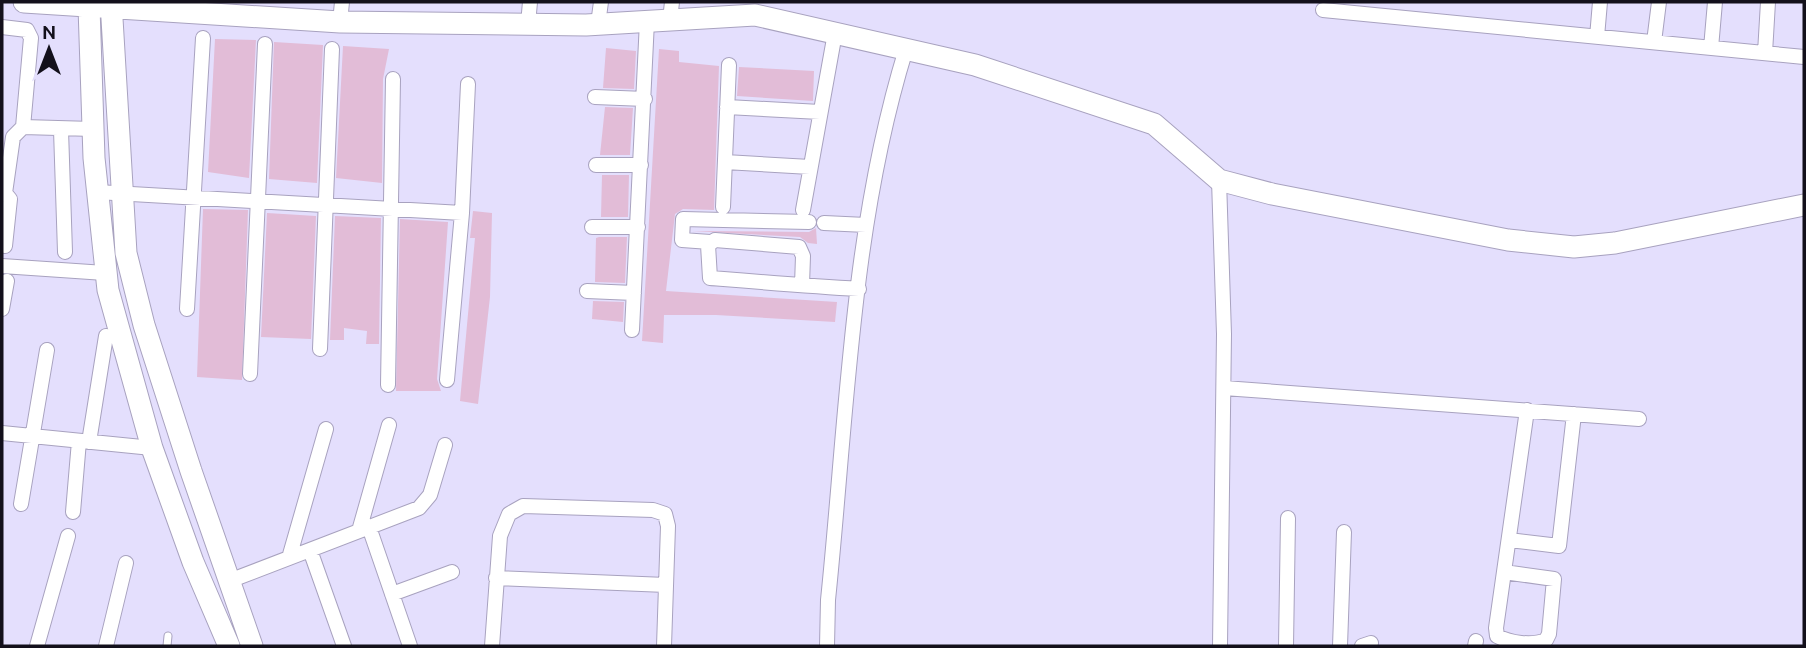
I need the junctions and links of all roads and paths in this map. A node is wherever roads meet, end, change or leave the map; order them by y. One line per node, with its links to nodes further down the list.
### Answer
1 (24, 2): 9 (street)
2 (530, 2): 17 (street)
3 (601, 2): 18 (street)
4 (1600, 2): 21 (street)
5 (1659, 2): 23 (street)
6 (1715, 2): 25 (street)
7 (1768, 2): 28 (street)
8 (112, 5): 9 (street); 10 (street); 46 (street)
9 (89, 7): 38 (street)
10 (205, 8): 12 (street)
11 (756, 8): 14 (street); 20 (street)
12 (267, 10): 15 (street)
13 (1323, 10): 21 (street)
14 (671, 11): 16 (street)
15 (341, 12): 17 (street)
16 (648, 21): 18 (street); 34 (street)
17 (528, 24): 18 (street)
18 (598, 24)
19 (2, 27): 37 (street)
20 (835, 33): 27 (street); 36 (street)
21 (1597, 37): 23 (street)
22 (203, 38): 47 (street)
23 (1654, 42): 25 (street)
24 (265, 44): 48 (street)
25 (1712, 48): 28 (street)
26 (332, 49): 49 (street)
27 (906, 49): 44 (street); 55 (street)
28 (1765, 53): 29 (street)
29 (1804, 57)
30 (729, 65): 35 (street)
31 (393, 79): 52 (street)
32 (468, 84): 53 (street)
33 (595, 97): 34 (street)
34 (645, 99): 42 (street)
35 (727, 107): 36 (street); 40 (street)
36 (820, 112): 43 (street)
37 (23, 127): 39 (street); 59 (street)
38 (93, 129): 39 (street); 45 (street)
39 (61, 130): 60 (street)
40 (725, 162): 43 (street); 51 (street)
41 (596, 164): 42 (street)
42 (641, 165): 57 (street)
43 (810, 167): 54 (street)
44 (1219, 180): 50 (street); 77 (street)
45 (97, 192): 46 (street); 62 (street)
46 (122, 193): 47 (street); 101 (street)
47 (192, 197): 48 (street); 69 (street)
48 (260, 201): 49 (street); 74 (street)
49 (327, 205): 52 (street); 72 (street)
50 (1804, 205)
51 (723, 207)
52 (390, 209): 53 (street); 76 (street)
53 (462, 213): 75 (street)
54 (812, 218): 55 (street); 58 (street)
55 (866, 225): 65 (street)
56 (592, 227): 57 (street)
57 (638, 227): 67 (street)
58 (710, 242): 64 (street); 64 (street)
59 (5, 246)
60 (65, 252)
61 (2, 266): 62 (street)
62 (105, 273): 87 (street)
63 (7, 281): 68 (street)
64 (802, 285): 65 (street)
65 (859, 289): 114 (street)
66 (587, 291): 67 (street)
67 (634, 293): 70 (street)
68 (2, 309)
69 (187, 309)
70 (632, 330)
71 (106, 336): 85 (street)
72 (320, 349)
73 (47, 350): 84 (street)
74 (250, 374)
75 (447, 380)
76 (388, 385)
77 (1224, 388): 78 (street); 115 (street)
78 (1527, 410): 79 (street); 94 (street)
79 (1574, 414): 80 (street); 94 (street)
80 (1639, 419)
81 (389, 425): 91 (street)
82 (326, 429): 96 (street)
83 (2, 433): 84 (street)
84 (32, 436): 85 (street); 88 (street)
85 (84, 441): 87 (street); 89 (street)
86 (445, 445): 91 (street)
87 (152, 448): 108 (street)
88 (21, 504)
89 (73, 512)
90 (1288, 518): 116 (street)
91 (364, 529): 95 (street); 103 (street)
92 (1344, 531): 117 (street)
93 (68, 536): 105 (street)
94 (1509, 540): 99 (street)
95 (310, 550): 96 (street); 110 (street)
96 (289, 558): 101 (street)
97 (126, 563): 106 (street)
98 (452, 572): 103 (street)
99 (1504, 572): 99 (street)
100 (496, 578): 102 (street); 102 (street); 112 (street)
101 (229, 581): 109 (street)
102 (666, 585): 113 (street)
103 (392, 594): 111 (street)
104 (168, 636): 107 (lane)
105 (37, 646)
106 (106, 646)
107 (167, 646)
108 (229, 646)
109 (252, 646)
110 (344, 646)
111 (410, 646)
112 (492, 646)
113 (664, 646)
114 (827, 646)
115 (1220, 646)
116 (1286, 646)
117 (1340, 646)

